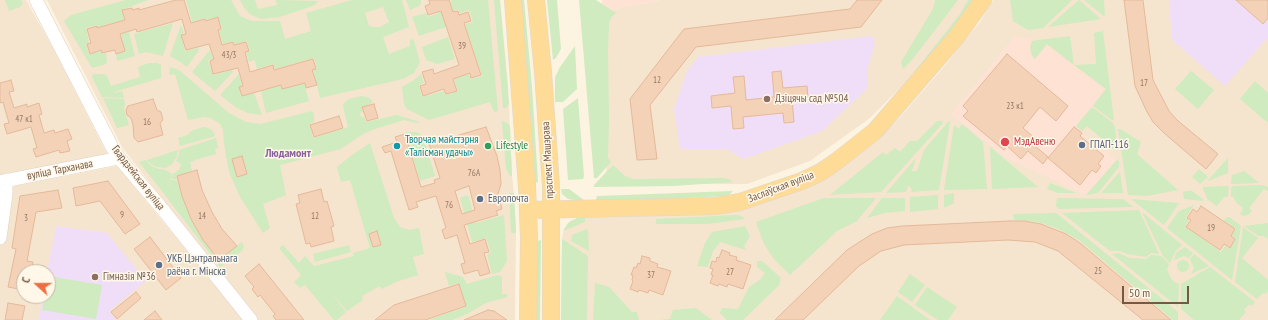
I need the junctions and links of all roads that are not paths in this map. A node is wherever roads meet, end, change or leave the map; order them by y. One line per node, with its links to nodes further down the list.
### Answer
1 (36, 0): 5 (street, Гвардзейская вуліца)
2 (513, 0): 7 (main road, праспект Машэрава)
3 (536, 0): 8 (main road, праспект Машэрава)
4 (983, 0): 8 (main road, Заслаўская вуліца)
5 (119, 158): 6 (street, вуліца Тарханава); 10 (street, Гвардзейская вуліца)
6 (3, 181): 9 (street)
7 (528, 210): 8 (main road, Заслаўская вуліца); 11 (main road, праспект Машэрава)
8 (551, 210): 12 (main road, праспект Машэрава)
9 (0, 238)
10 (251, 320)
11 (528, 320)
12 (551, 320)

